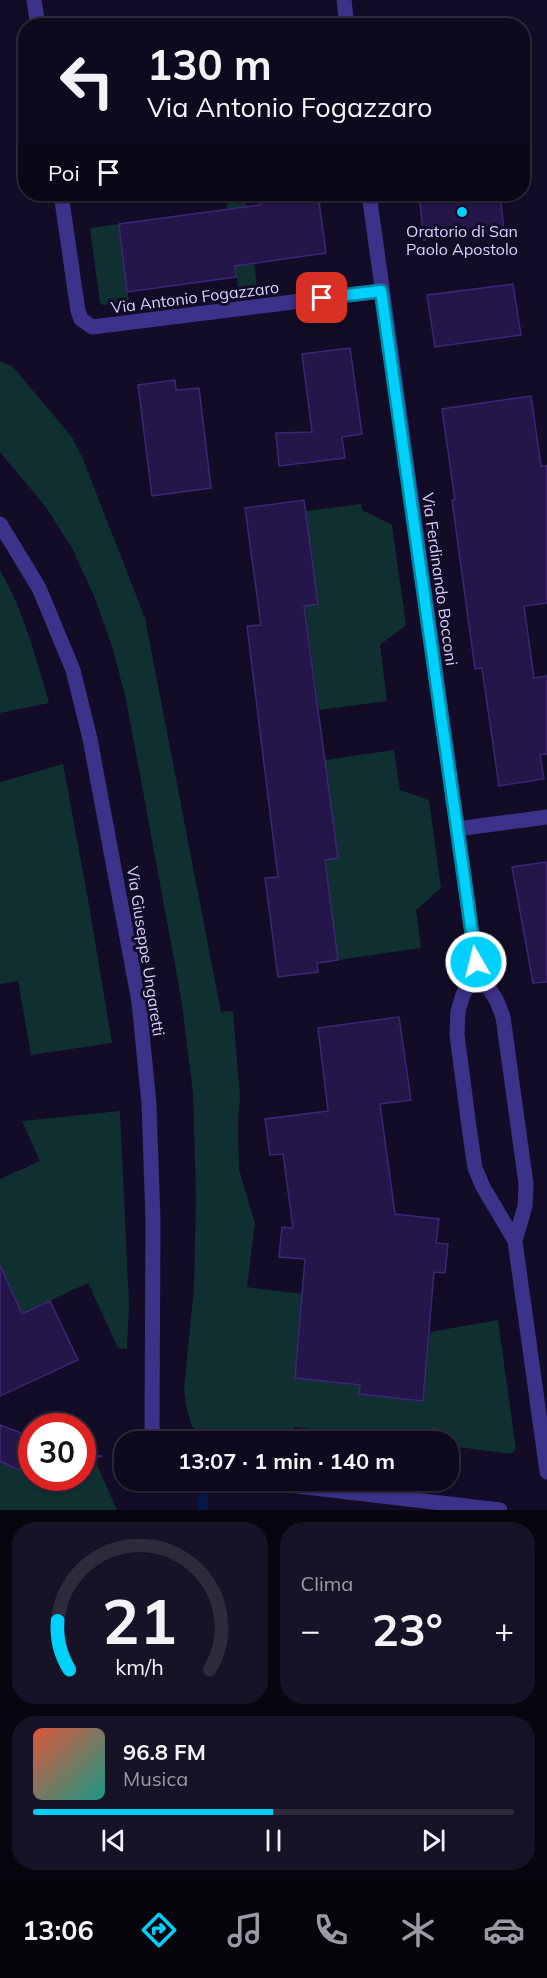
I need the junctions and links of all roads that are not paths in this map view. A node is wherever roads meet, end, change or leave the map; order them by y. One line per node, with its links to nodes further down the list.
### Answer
1 (34, 0): 3 (street)
2 (344, 0): 4 (street)
3 (37, 18)
4 (346, 18)
5 (62, 201): 7 (street, Via Antonio Fogazzaro)
6 (370, 201): 7 (street, Via Ferdinando Bocconi)
7 (381, 291): 10 (street, Via Ferdinando Bocconi)
8 (0, 524): 13 (street, Via Giuseppe Ungaretti)
9 (547, 817): 10 (street)
10 (457, 829): 11 (street, Via Ferdinando Bocconi)
11 (477, 970): 12 (street, Via Ferdinando Bocconi); 12 (street, Via Ferdinando Bocconi)
12 (515, 1241): 14 (street, Via Ferdinando Bocconi)
13 (153, 1431)
14 (547, 1472)
15 (339, 1491): 16 (street)
16 (500, 1510)

